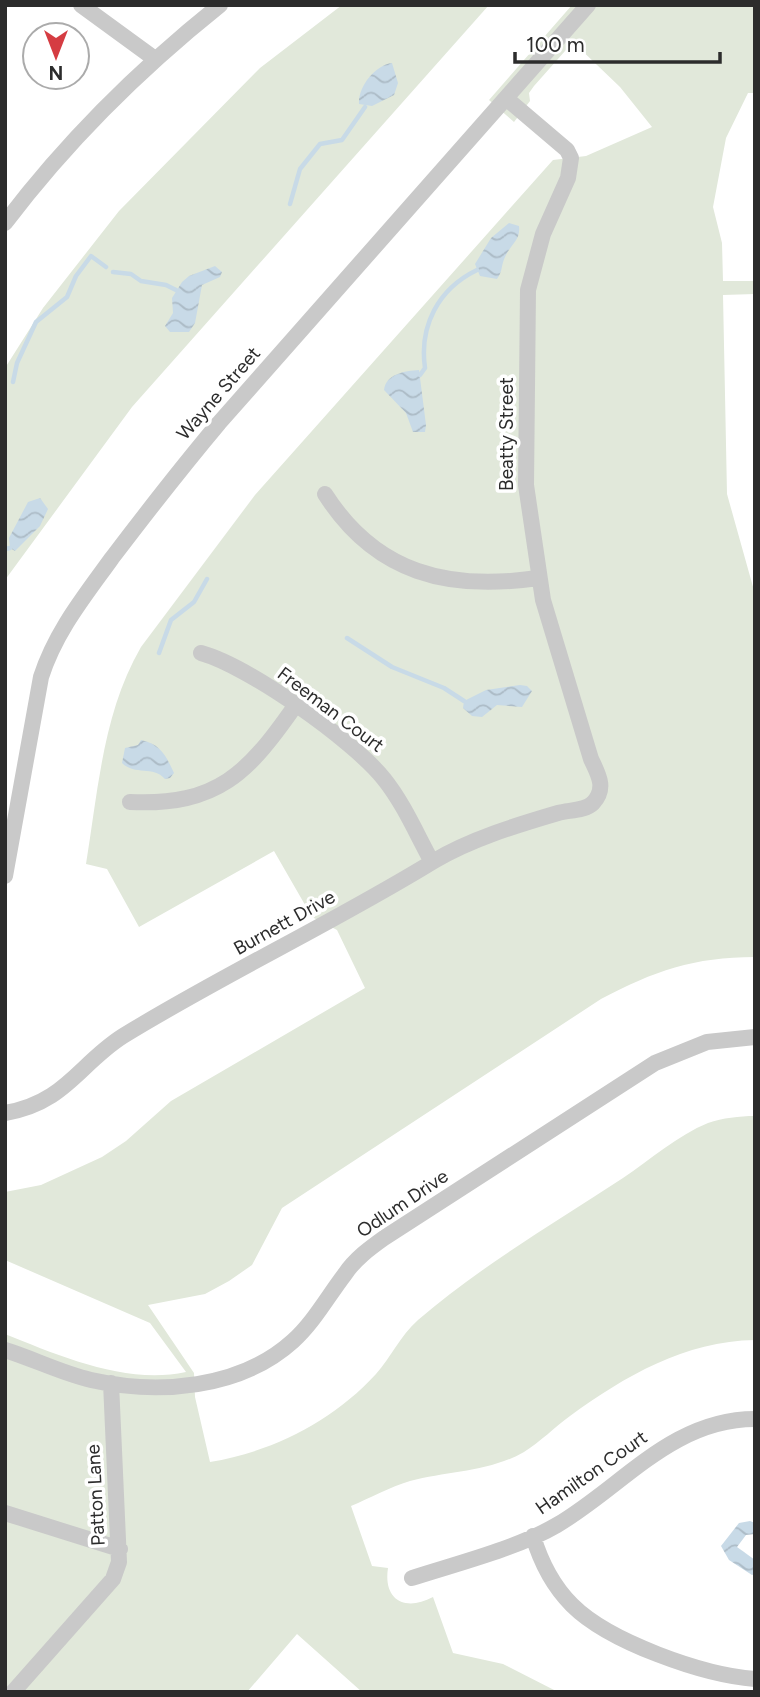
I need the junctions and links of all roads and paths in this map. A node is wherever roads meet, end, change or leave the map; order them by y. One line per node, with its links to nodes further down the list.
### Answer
1 (81, 5): 4 (street)
2 (220, 5): 4 (street)
3 (588, 5): 5 (street, Wayne Street)
4 (155, 59): 6 (street)
5 (507, 99): 8 (street, Beatty Street); 14 (street, Wayne Street)
6 (5, 223)
7 (324, 494): 8 (street)
8 (538, 578): 11 (street, Beatty Street)
9 (201, 653): 10 (street, Freeman Court)
10 (295, 706): 12 (street); 13 (street, Freeman Court)
11 (598, 795): 13 (street, Burnett Drive)
12 (130, 802)
13 (432, 862): 16 (street, Burnett Drive)
14 (5, 876)
15 (755, 1037): 18 (street, Odlum Drive)
16 (5, 1113)
17 (5, 1350): 18 (street, Odlum Drive)
18 (111, 1383): 22 (street, Patton Lane)
19 (755, 1419): 21 (street, Hamilton Court)
20 (5, 1513): 22 (street)
21 (533, 1536): 23 (street, Hamilton Court); 24 (street)
22 (120, 1549): 25 (street, Patton Lane)
23 (412, 1578)
24 (755, 1679)
25 (13, 1692)

